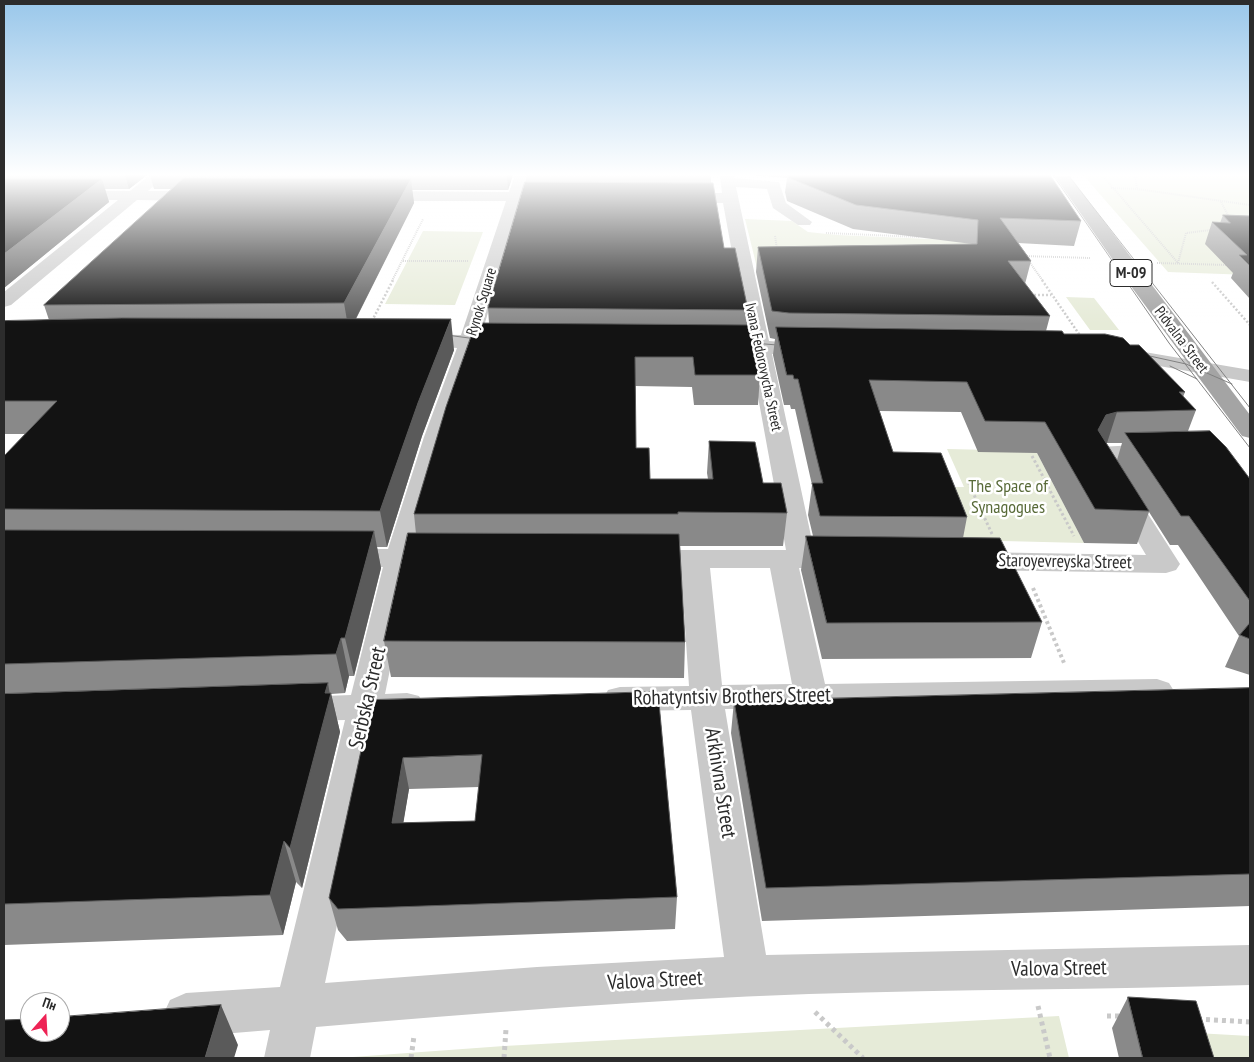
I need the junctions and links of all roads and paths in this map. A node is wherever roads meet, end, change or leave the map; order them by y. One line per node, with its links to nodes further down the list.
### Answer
1 (92, 225): 23 (street)
2 (420, 225): 15 (path)
3 (505, 225): 26 (street, Rynok Square)
4 (734, 225): 11 (street, Ivana Fedorovycha Street)
5 (808, 225): 10 (path)
6 (1097, 225): 32 (main road, Pidvalna Street / М-09)
7 (1144, 225): 18 (path)
8 (1216, 230): 18 (path)
9 (775, 236): 11 (path)
10 (928, 237)
11 (738, 251): 29 (street, Ivana Fedorovycha Street)
12 (1016, 255): 13 (path)
13 (1025, 256): 14 (path); 22 (path)
14 (1096, 259)
15 (403, 261): 16 (path); 25 (path)
16 (458, 261)
17 (1152, 263): 18 (path)
18 (1178, 263): 19 (path)
19 (1232, 266)
20 (1212, 282): 24 (path)
21 (1026, 295): 22 (path)
22 (1052, 295): 30 (path)
23 (4, 301)
24 (1250, 325)
25 (363, 340): 26 (street, Rynok Square)
26 (469, 343): 27 (street); 39 (street, Serbska Street)
27 (529, 344)
28 (699, 345): 29 (street)
29 (759, 345): 31 (street); 43 (street, Ivana Fedorovycha Street)
30 (1088, 347): 32 (street)
31 (833, 349)
32 (1202, 370): 33 (street); 34 (main road, Pidvalna Street / М-09)
33 (1250, 376)
34 (1250, 431)
35 (1177, 450): 47 (street, Staroyevreyska Street)
36 (1032, 456): 37 (path)
37 (1047, 485): 46 (path); 47 (path)
38 (320, 558): 39 (street)
39 (399, 558): 40 (street); 54 (street, Serbska Street)
40 (468, 558)
41 (616, 558): 42 (street)
42 (695, 559): 43 (street); 50 (street, Arkhivna Street)
43 (793, 559): 44 (street); 51 (street, Ivana Fedorovycha Street)
44 (868, 560)
45 (946, 561): 46 (street, Staroyevreyska Street)
46 (1013, 562): 47 (street, Staroyevreyska Street); 48 (path)
47 (1089, 562)
48 (1078, 691): 49 (street, Rohatyntsiv Brothers Street); 51 (street, Rohatyntsiv Brothers Street)
49 (1183, 691)
50 (706, 696): 51 (street, Rohatyntsiv Brothers Street); 52 (street, Rohatyntsiv Brothers Street); 57 (street, Arkhivna Street)
51 (811, 696)
52 (586, 700)
53 (437, 704): 54 (street)
54 (367, 707): 55 (street); 59 (street, Serbska Street)
55 (269, 710)
56 (1250, 964): 57 (street, Valova Street)
57 (747, 976): 59 (street, Valova Street)
58 (1036, 996): 72 (path)
59 (297, 1007): 63 (street, Valova Street); 68 (street, Serbska Street)
60 (809, 1007): 71 (path)
61 (1107, 1016): 62 (path)
62 (1127, 1016)
63 (149, 1017)
64 (1194, 1019): 66 (path)
65 (506, 1021): 70 (path)
66 (1250, 1022)
67 (416, 1026): 69 (path)
68 (287, 1058)
69 (411, 1058)
70 (504, 1058)
71 (863, 1058)
72 (1050, 1058)

